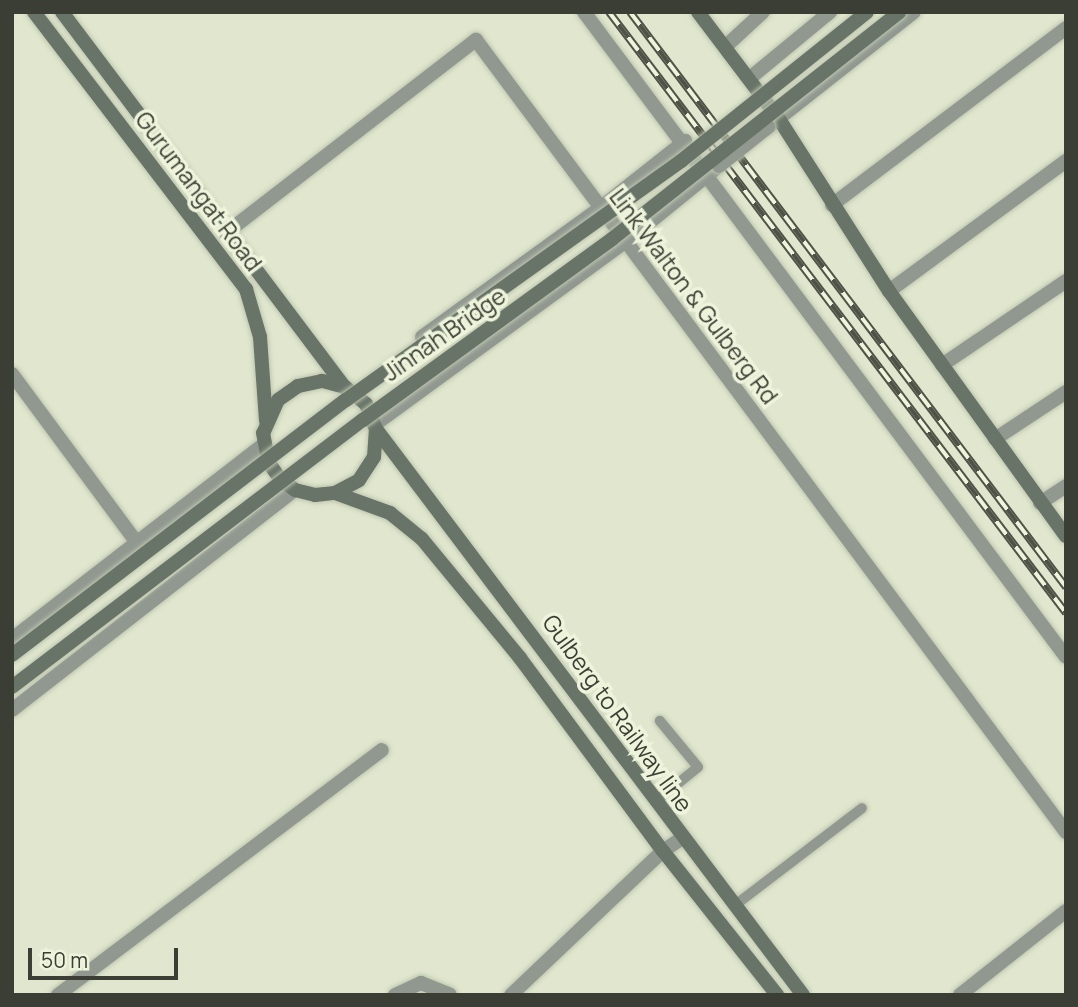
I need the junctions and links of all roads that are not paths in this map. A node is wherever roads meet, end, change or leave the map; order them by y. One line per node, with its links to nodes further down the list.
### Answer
1 (34, 12): 27 (main road, Gurumangat Road)
2 (62, 12): 19 (main road)
3 (584, 12): 14 (street)
4 (698, 12): 11 (main road)
5 (763, 12): 11 (street)
6 (830, 12): 12 (street)
7 (867, 12): 38 (main road, Jinnah Bridge, bridge)
8 (899, 12): 40 (main road, Jinnah Bridge, bridge)
9 (914, 12): 13 (street)
10 (1066, 28): 17 (street)
11 (726, 46): 12 (main road)
12 (750, 78): 13 (main road)
13 (774, 123): 16 (street, bridge); 17 (main road)
14 (685, 141): 16 (street); 18 (street)
15 (1066, 161): 22 (street)
16 (714, 170): 20 (street); 39 (street)
17 (832, 205): 22 (main road)
18 (600, 209): 19 (street, Link Walton & Gulberg Rd); 20 (street, Link Walton & Gulberg Rd); 25 (street)
19 (226, 233): 25 (main road)
20 (624, 243): 28 (street); 46 (street, Link Walton & Gulberg Rd)
21 (1066, 281): 23 (street)
22 (889, 291): 23 (main road)
23 (942, 365): 29 (main road)
24 (14, 382): 36 (street)
25 (347, 388): 27 (main road); 28 (main road)
26 (1066, 392): 29 (street)
27 (266, 421): 30 (main road)
28 (375, 427): 33 (main road); 44 (main road, Gulberg to Railway line)
29 (995, 439): 34 (main road)
30 (263, 444): 32 (main road); 36 (street)
31 (1066, 486): 34 (street)
32 (295, 490): 33 (main road); 41 (street)
33 (335, 493): 48 (main road)
34 (1040, 503): 35 (main road)
35 (1066, 536)
36 (138, 544): 37 (street)
37 (12, 639)
38 (12, 654)
39 (1066, 657)
40 (12, 687)
41 (12, 710)
42 (660, 721): 44 (lane)
43 (382, 750): 51 (street)
44 (655, 802): 47 (main road, Gulberg to Railway line)
45 (862, 808): 49 (lane)
46 (1066, 832)
47 (682, 838): 48 (street, Gulberg to Railway line); 49 (main road)
48 (663, 851): 54 (street, Gulberg to Railway line); 55 (main road)
49 (734, 906): 56 (main road)
50 (1066, 911): 57 (street)
51 (58, 995)
52 (395, 995): 53 (street)
53 (450, 995)
54 (510, 995)
55 (777, 995)
56 (803, 995)
57 (960, 995)

